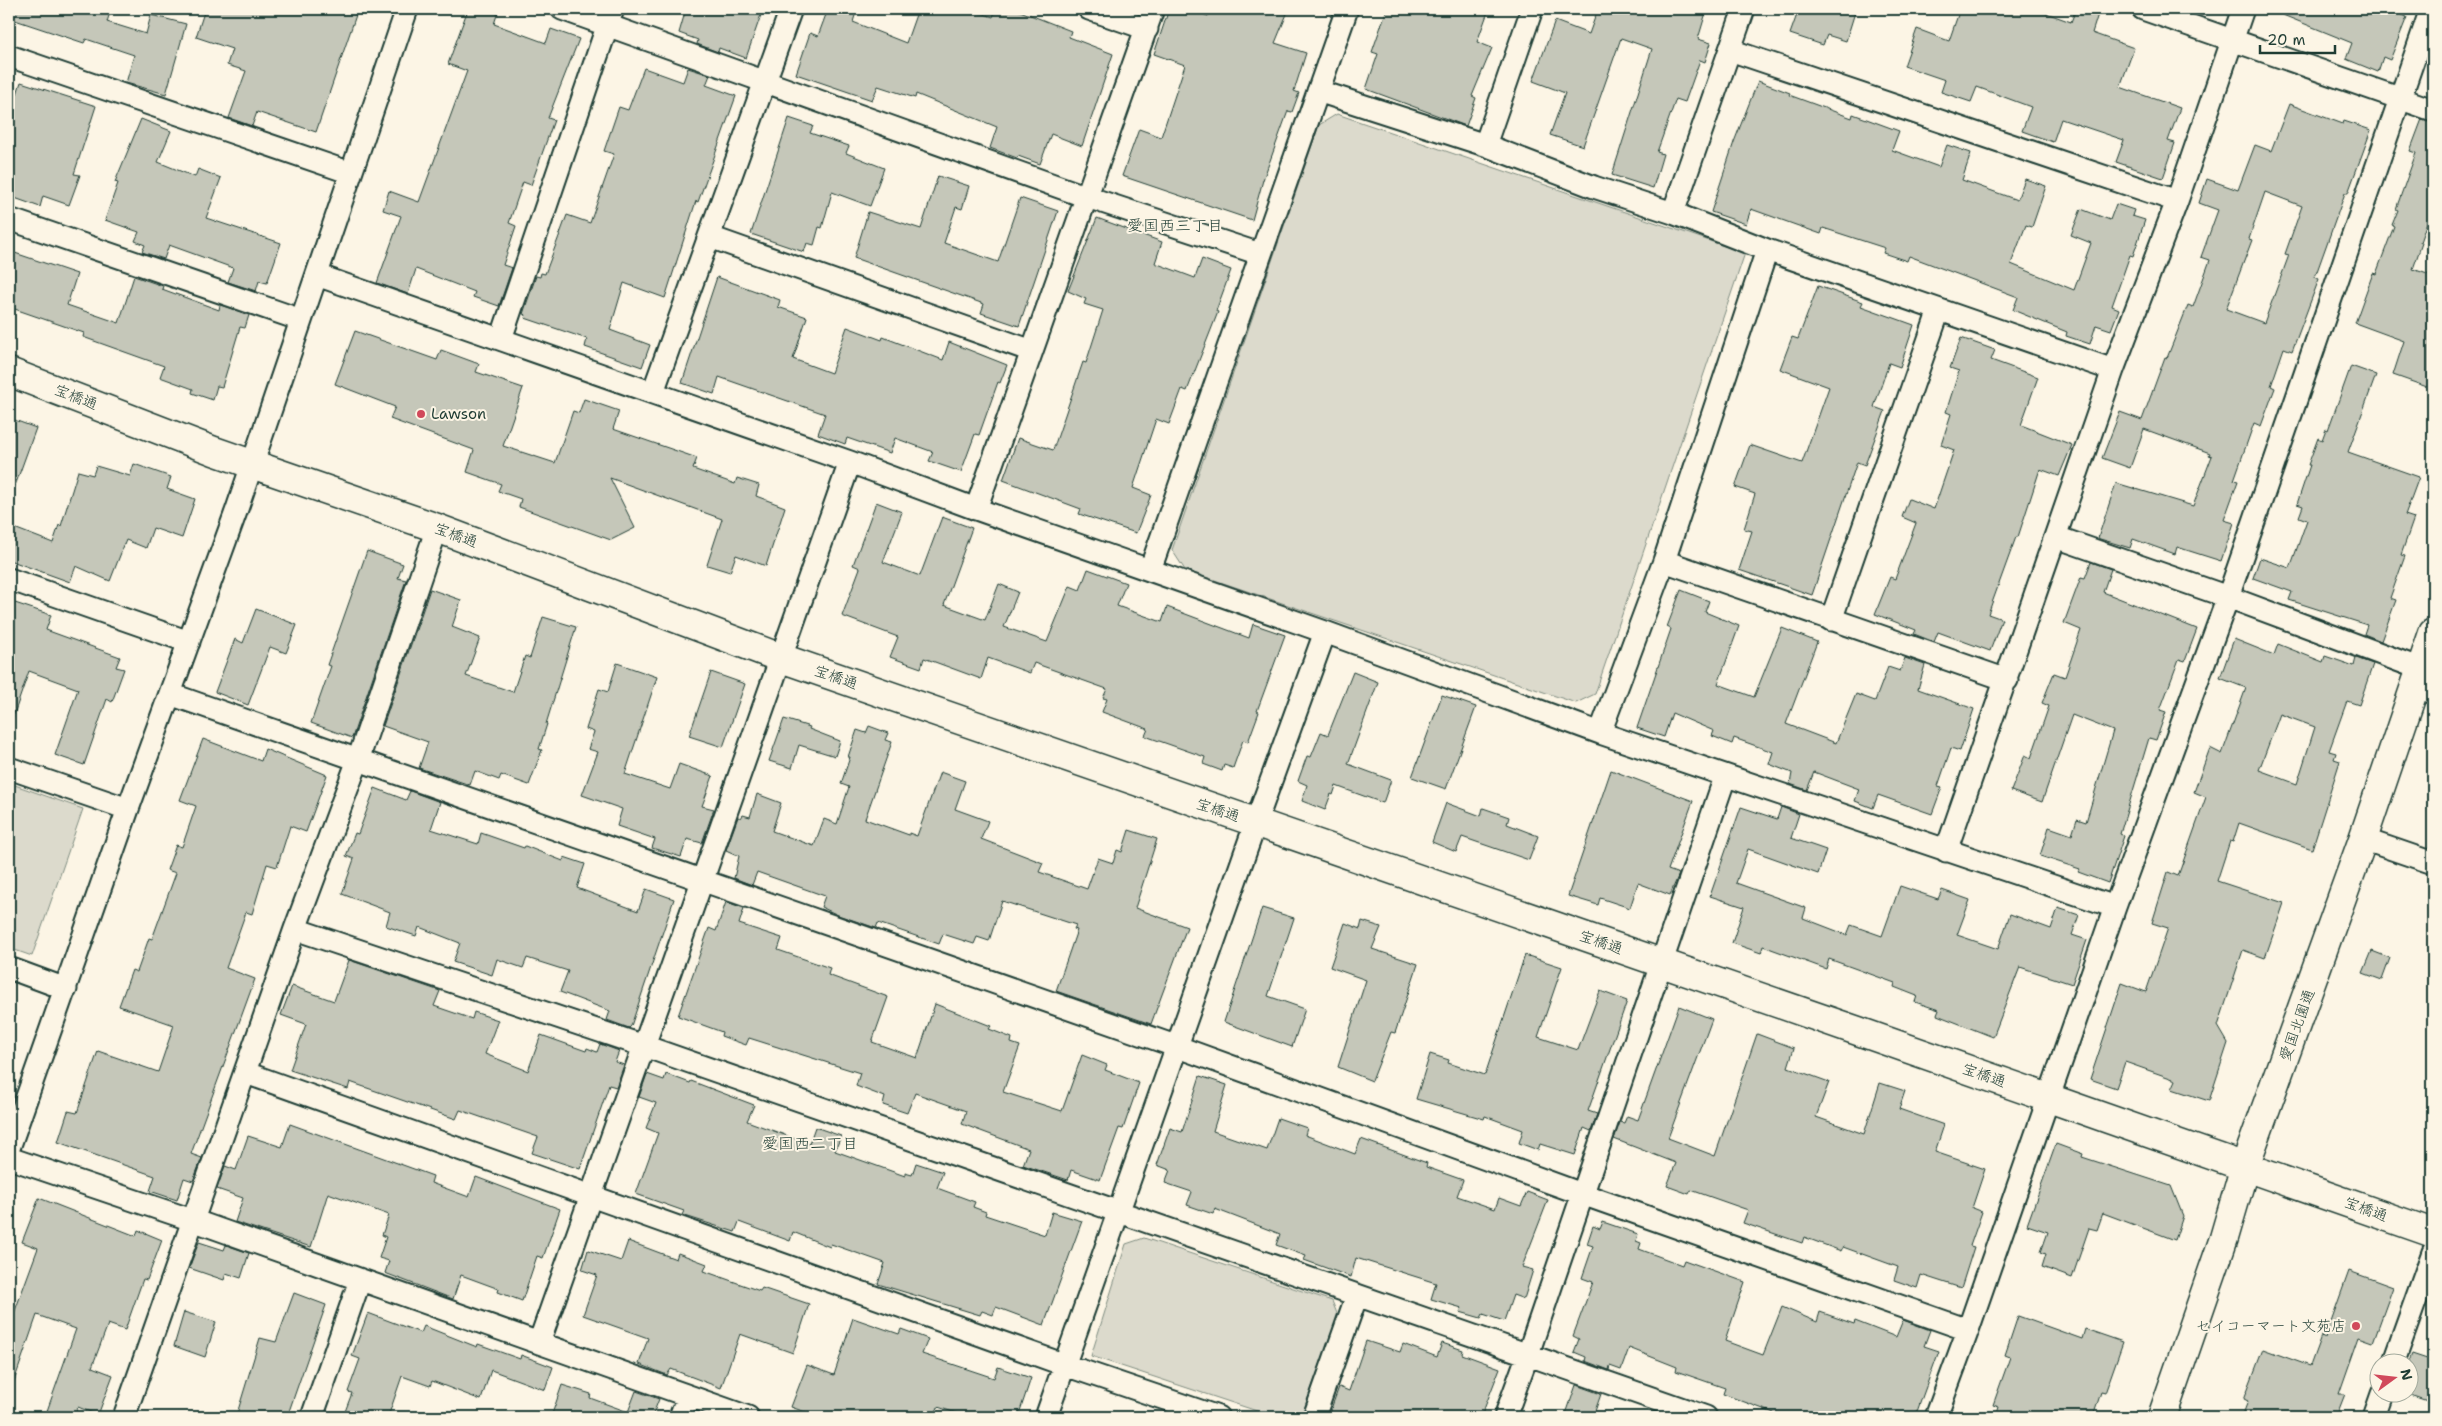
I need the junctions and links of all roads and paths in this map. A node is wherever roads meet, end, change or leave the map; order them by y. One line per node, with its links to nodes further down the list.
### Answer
1 (407, 9): 22 (street)
2 (562, 9): 12 (street)
3 (791, 9): 17 (street)
4 (1089, 9): 13 (street)
5 (1153, 9): 13 (street)
6 (1347, 9): 18 (street)
7 (1532, 9): 21 (street)
8 (1744, 9): 15 (street)
9 (2143, 9): 14 (street)
10 (2243, 9): 14 (street)
11 (2431, 9): 19 (street)
12 (610, 17): 17 (street); 33 (street)
13 (1147, 29): 23 (street)
14 (2232, 41): 19 (street); 24 (street)
15 (1730, 50): 24 (street); 25 (street)
16 (9, 56): 22 (street)
17 (764, 83): 23 (street); 27 (street)
18 (1318, 91): 21 (street); 29 (street)
19 (2400, 98): 20 (street); 46 (street)
20 (2433, 110)
21 (1485, 145): 25 (street)
22 (351, 173): 30 (street)
23 (1087, 197): 29 (street); 34 (street)
24 (2177, 201): 35 (street)
25 (1673, 214): 28 (street)
26 (9, 219): 32 (street)
27 (710, 237): 34 (street); 37 (street)
28 (1768, 250): 31 (street); 43 (street)
29 (1260, 254): 44 (street)
30 (317, 275): 32 (street); 33 (street)
31 (1939, 310): 35 (street); 47 (street)
32 (301, 320): 39 (street)
33 (501, 339): 37 (street)
34 (1032, 351): 40 (street)
35 (2113, 370): 42 (street)
36 (9, 372): 39 (street, 宝橋通)
37 (653, 392): 38 (street)
38 (850, 462): 40 (street); 51 (street)
39 (252, 465): 41 (street, 宝橋通); 50 (street)
40 (976, 509): 44 (street)
41 (437, 528): 51 (street, 宝橋通); 56 (street)
42 (2056, 536): 46 (street); 52 (street)
43 (1664, 561): 47 (street); 55 (street)
44 (1150, 570): 48 (street)
45 (9, 579): 50 (street)
46 (2228, 597): 53 (street); 65 (street)
47 (1831, 620): 52 (street)
48 (1325, 632): 55 (street); 60 (street)
49 (2433, 633): 53 (street, 愛国北園通)
50 (189, 642): 54 (street)
51 (781, 658): 60 (street, 宝橋通); 64 (street)
52 (2007, 680): 62 (street)
53 (2423, 682): 61 (street, 愛国北園通)
54 (170, 694): 56 (street); 59 (street)
55 (1600, 733): 58 (street)
56 (358, 760): 64 (street); 66 (street)
57 (9, 768): 59 (street)
58 (1725, 777): 62 (street); 67 (street)
59 (128, 809): 69 (street)
60 (1256, 822): 67 (street, 宝橋通); 71 (street)
61 (2363, 839): 63 (street); 76 (street, 愛国北園通)
62 (1946, 851): 65 (street)
63 (2433, 863)
64 (702, 881): 70 (street); 71 (street)
65 (2115, 907): 73 (street)
66 (295, 929): 70 (street); 72 (street)
67 (1662, 963): 73 (street, 宝橋通); 77 (street)
68 (9, 968): 69 (street)
69 (66, 988): 74 (street)
70 (644, 1046): 78 (street); 79 (street)
71 (1178, 1047): 77 (street); 79 (street)
72 (246, 1072): 78 (street); 80 (street)
73 (2048, 1097): 76 (street, 宝橋通); 85 (street)
74 (9, 1148)
75 (9, 1158): 80 (street)
76 (2245, 1166): 81 (street, 宝橋通); 102 (street, 愛国北園通)
77 (1582, 1194): 85 (street); 87 (street)
78 (591, 1197): 86 (street); 89 (street)
79 (1119, 1212): 84 (street); 89 (street)
80 (194, 1221): 83 (street); 92 (street)
81 (2433, 1233)
82 (2433, 1252): 88 (street)
83 (360, 1280): 86 (street); 93 (street)
84 (1357, 1295): 87 (street); 98 (street)
85 (1968, 1330): 101 (street)
86 (539, 1343): 90 (street)
87 (1528, 1354): 99 (street); 100 (street)
88 (2397, 1354)
89 (1064, 1365): 96 (street); 97 (street)
90 (688, 1396): 94 (street); 95 (street)
91 (2379, 1404): 103 (street)
92 (124, 1417)
93 (312, 1417)
94 (680, 1417)
95 (748, 1417)
96 (1046, 1417)
97 (1218, 1417)
98 (1314, 1417)
99 (1505, 1417)
100 (1706, 1417)
101 (1936, 1417)
102 (2162, 1417)
103 (2374, 1417)

